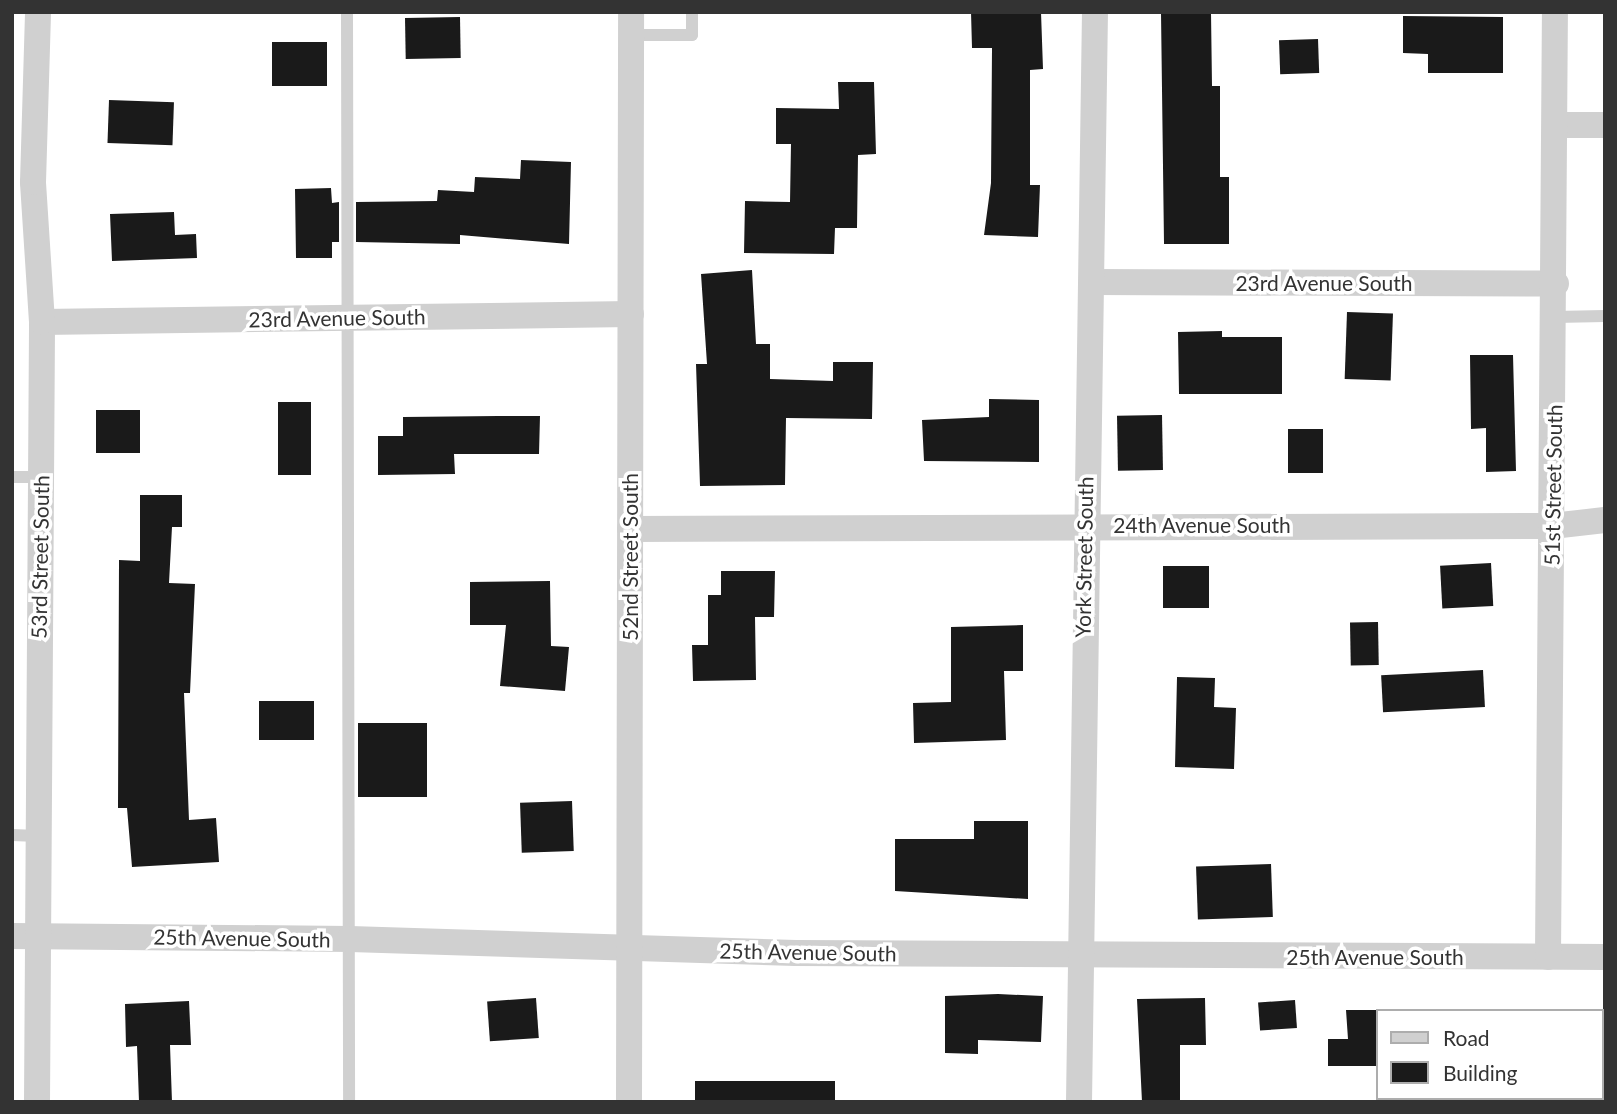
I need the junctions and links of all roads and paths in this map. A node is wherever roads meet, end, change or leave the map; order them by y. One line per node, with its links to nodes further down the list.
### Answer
1 (38, 12): 9 (street, 53rd Street South)
2 (347, 12): 14 (lane)
3 (692, 12): 6 (lane)
4 (1095, 12): 10 (street, York Street South)
5 (1555, 12): 7 (street, 51st Street South)
6 (631, 24): 12 (street, 52nd Street South)
7 (1556, 125): 8 (street); 11 (street, 51st Street South)
8 (1605, 125)
9 (23, 182): 16 (street, 53rd Street South)
10 (1092, 282): 11 (street, 23rd Avenue South); 20 (street, York Street South)
11 (1556, 284): 15 (street, 51st Street South)
12 (631, 314): 14 (street, 23rd Avenue South); 22 (street, 52nd Street South)
13 (1605, 316): 15 (lane)
14 (351, 317): 16 (street, 23rd Avenue South); 25 (lane)
15 (1555, 317): 21 (street, 51st Street South)
16 (42, 322): 18 (street, 53rd Street South)
17 (12, 477): 18 (lane)
18 (41, 477): 23 (street, 53rd Street South)
19 (1605, 520): 21 (street, 24th Avenue South)
20 (1084, 524): 21 (street, 24th Avenue South); 22 (street, 24th Avenue South); 27 (street, York Street South)
21 (1552, 526): 28 (street, 51st Street South)
22 (630, 529): 26 (street, 52nd Street South)
23 (25, 836): 24 (street, 53rd Street South)
24 (24, 936): 25 (street, 25th Avenue South); 30 (street, 53rd Street South)
25 (350, 939): 26 (street, 25th Avenue South); 31 (lane)
26 (627, 948): 27 (street, 25th Avenue South); 32 (street, 52nd Street South)
27 (1079, 956): 28 (street, 25th Avenue South); 33 (street, York Street South)
28 (1548, 957): 29 (street, 25th Avenue South)
29 (1605, 957)
30 (37, 1102)
31 (349, 1102)
32 (629, 1102)
33 (1079, 1102)

